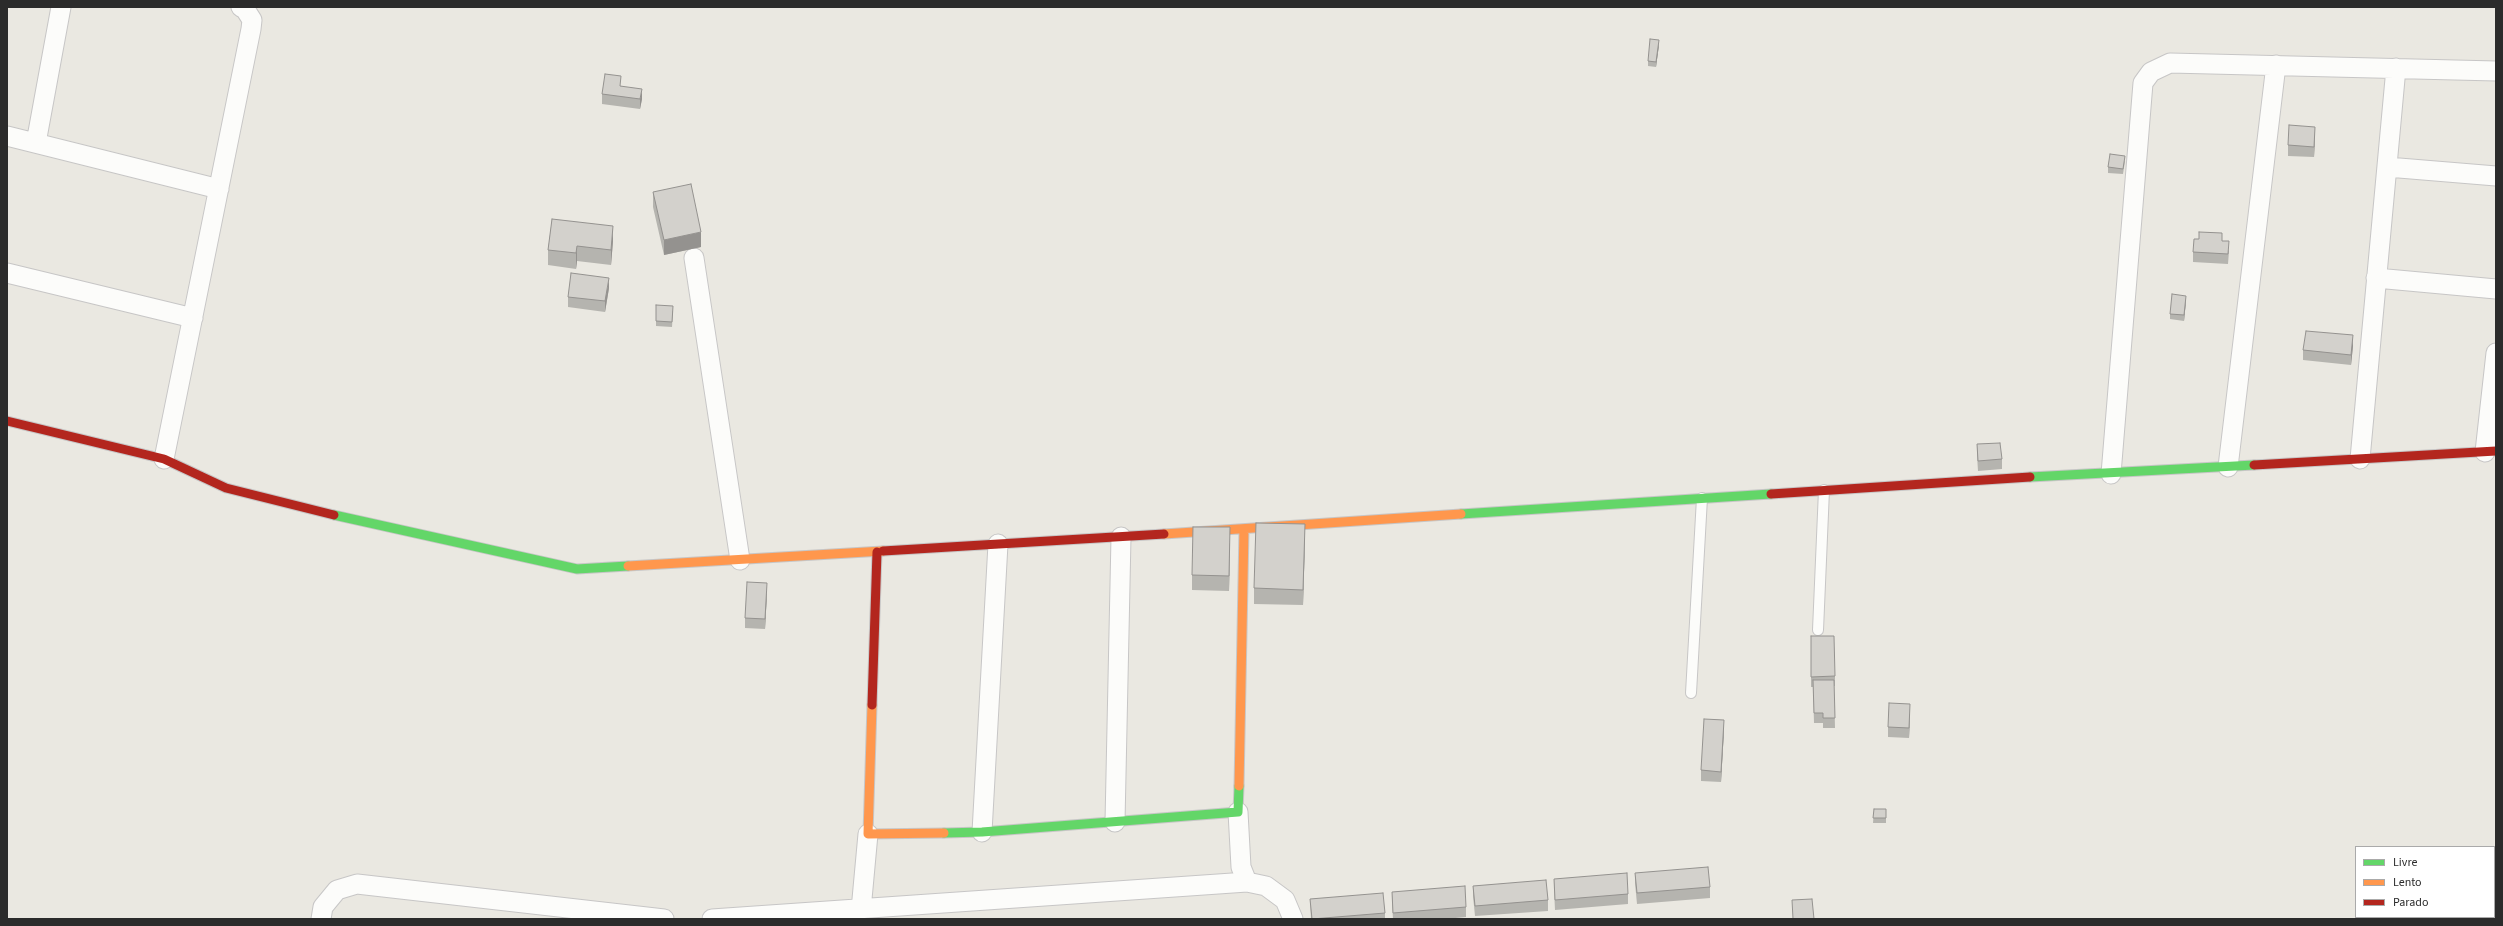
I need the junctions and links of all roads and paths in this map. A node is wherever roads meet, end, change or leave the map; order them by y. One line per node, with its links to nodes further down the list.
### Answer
1 (61, 7): 7 (street)
2 (241, 7): 10 (street)
3 (2276, 66): 4 (street); 21 (street); 22 (street)
4 (2396, 68): 5 (street); 8 (street)
5 (2496, 71)
6 (7, 136): 7 (street)
7 (36, 143): 10 (street)
8 (2387, 167): 9 (street); 13 (street)
9 (2496, 176)
10 (219, 189): 15 (street)
11 (694, 258): 29 (street)
12 (7, 273): 15 (street)
13 (2376, 278): 14 (street); 20 (street)
14 (2496, 289)
15 (192, 318): 19 (street)
16 (2496, 353): 18 (street)
17 (7, 421): 19 (street)
18 (2490, 452): 20 (street)
19 (164, 459): 29 (street)
20 (2360, 459): 21 (street)
21 (2228, 467): 22 (street)
22 (2111, 474): 23 (street)
23 (1824, 490): 24 (street); 30 (lane)
24 (1702, 498): 25 (street); 31 (lane)
25 (1244, 529): 26 (street); 32 (street)
26 (1120, 537): 27 (street); 33 (street)
27 (998, 544): 28 (street); 34 (street)
28 (877, 552): 29 (street); 35 (street)
29 (740, 560)
30 (1818, 630)
31 (1691, 693)
32 (1238, 812): 33 (street); 36 (street)
33 (1115, 822): 34 (street)
34 (982, 832): 35 (street)
35 (868, 834): 37 (street)
36 (1247, 882): 37 (street); 42 (street)
37 (857, 914): 38 (street)
38 (797, 917): 41 (street)
39 (321, 919): 40 (street)
40 (664, 919)
41 (712, 919)
42 (1293, 919)

